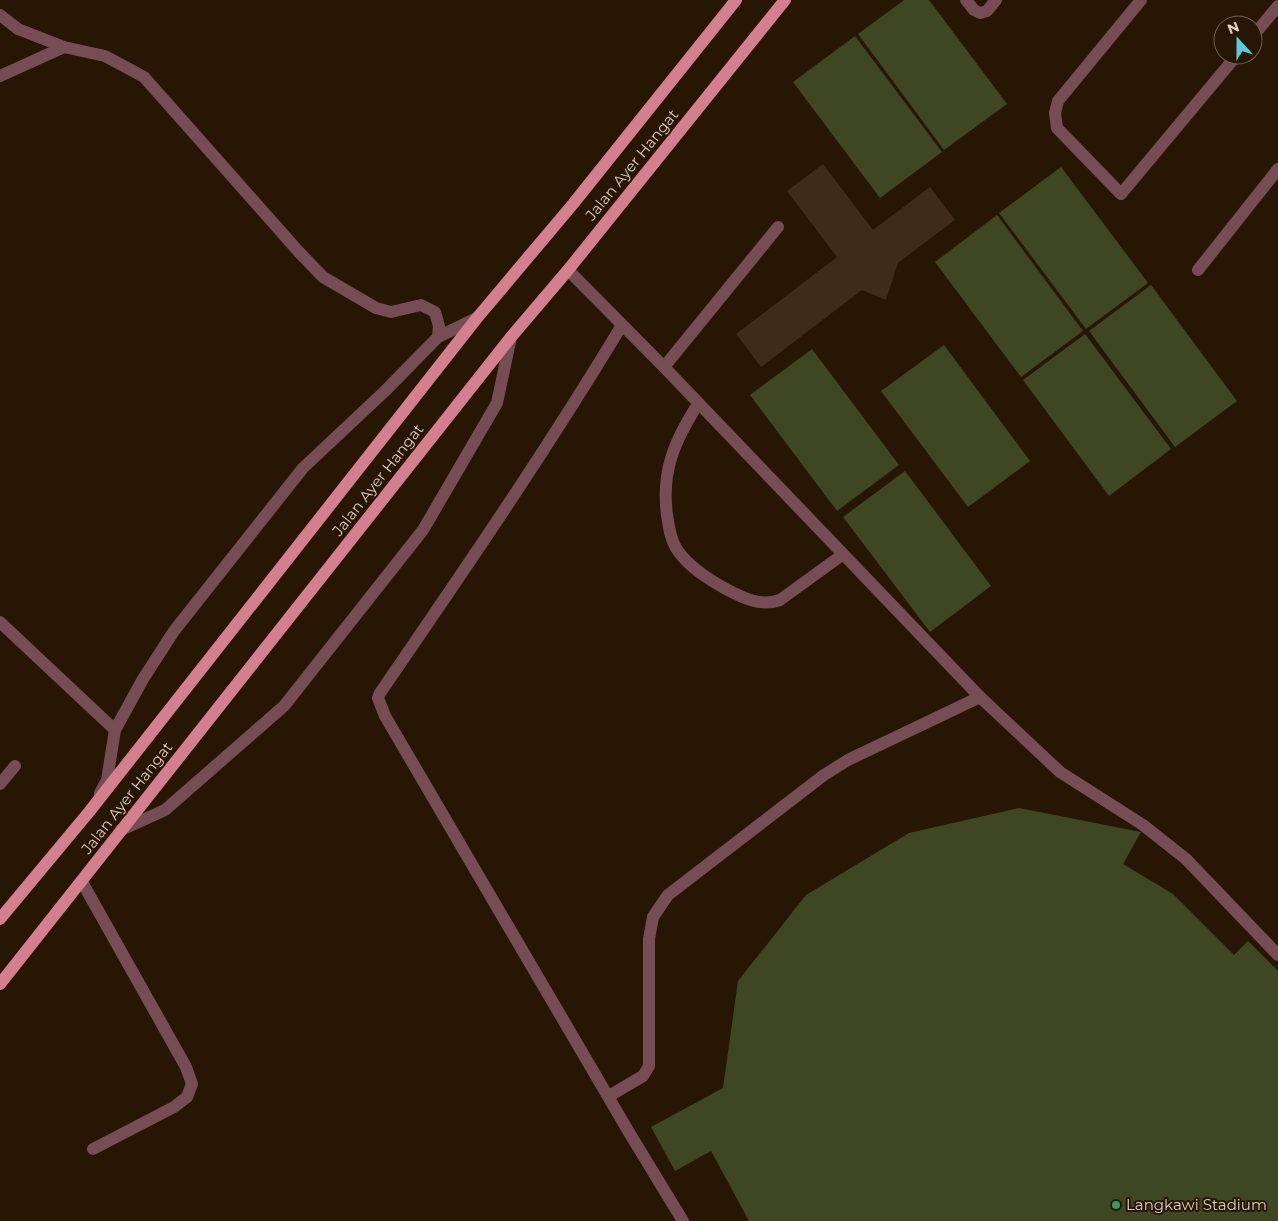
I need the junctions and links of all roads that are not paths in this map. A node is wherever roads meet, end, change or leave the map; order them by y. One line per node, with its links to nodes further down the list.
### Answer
1 (736, 0): 16 (main road, Jalan Ayer Hangat)
2 (786, 0): 14 (main road, Jalan Ayer Hangat)
3 (966, 0): 4 (street)
4 (996, 0)
5 (1141, 0): 10 (street)
6 (1277, 10): 8 (street)
7 (0, 15): 9 (street)
8 (1263, 25)
9 (64, 46): 11 (street); 18 (street)
10 (1229, 65)
11 (0, 76)
12 (1278, 169): 15 (street)
13 (778, 227): 20 (street)
14 (568, 270): 17 (street); 19 (main road, Jalan Ayer Hangat)
15 (1198, 270)
16 (477, 318): 18 (street); 28 (main road, Jalan Ayer Hangat)
17 (622, 326): 20 (street); 34 (street)
18 (438, 337): 25 (street)
19 (511, 338): 29 (main road, Jalan Ayer Hangat); 29 (street)
20 (664, 367): 21 (street)
21 (698, 404): 22 (street); 22 (street)
22 (842, 555): 24 (street)
23 (0, 622): 25 (street)
24 (980, 698): 32 (street); 34 (street)
25 (115, 730): 28 (street)
26 (15, 766): 27 (street)
27 (0, 784)
28 (88, 812): 31 (main road, Jalan Ayer Hangat)
29 (121, 830): 30 (main road, Jalan Ayer Hangat)
30 (82, 882): 33 (main road, Jalan Ayer Hangat); 35 (street)
31 (0, 919)
32 (1278, 954)
33 (0, 984)
34 (608, 1096): 36 (street)
35 (93, 1149)
36 (683, 1221)

